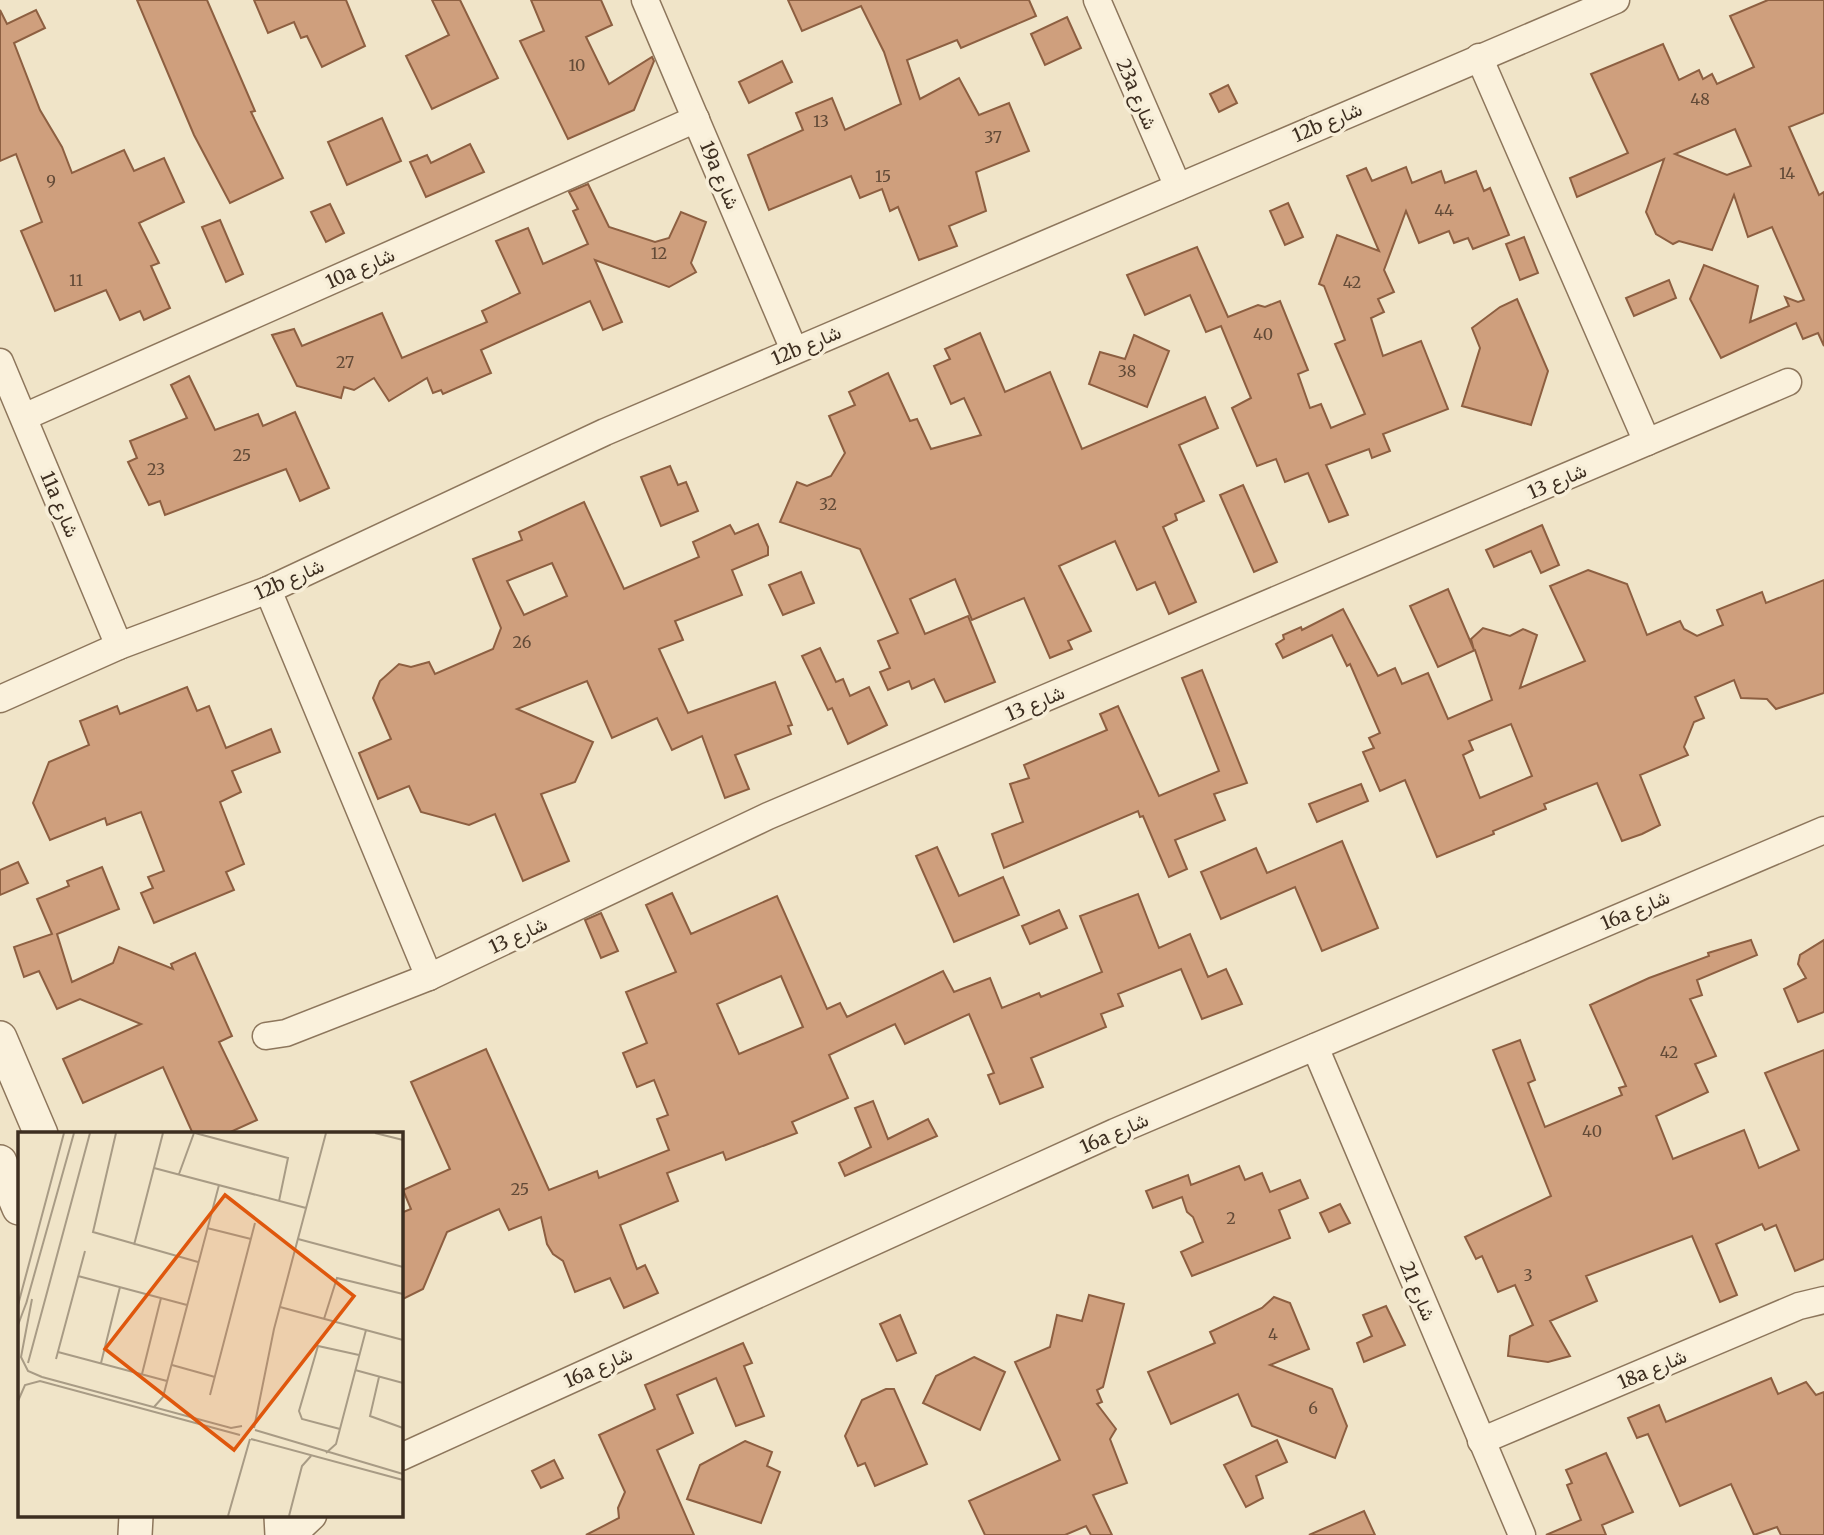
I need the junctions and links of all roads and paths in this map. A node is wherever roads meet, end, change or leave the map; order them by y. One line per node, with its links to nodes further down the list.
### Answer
1 (645, 0): 5 (street, 19a شارع)
2 (1097, 0): 6 (street, 23a شارع)
3 (1616, 0): 4 (street, 12b شارع)
4 (1479, 57): 6 (street, 12b شارع); 11 (street)
5 (696, 119): 7 (street, 19a شارع); 10 (street, 10a شارع)
6 (1178, 187): 7 (street, 12b شارع)
7 (794, 350): 12 (street, 12b شارع)
8 (0, 362): 10 (street, 11a شارع)
9 (1788, 382): 11 (street, شارع 13)
10 (24, 417): 13 (street, 11a شارع)
11 (1647, 442): 16 (street, شارع 13)
12 (268, 590): 13 (street, 12b شارع); 16 (street)
13 (119, 646): 14 (street, 12b شارع)
14 (0, 699)
15 (1824, 830): 19 (street, 16a شارع)
16 (429, 977): 17 (street, شارع 13)
17 (266, 1036)
18 (0, 1038): 20 (street)
19 (1315, 1047): 24 (street, شارع 21); 25 (street, 16a شارع)
20 (40, 1132)
21 (0, 1163): 22 (street)
22 (18, 1206)
23 (1824, 1300): 24 (street, 18a شارع)
24 (1481, 1441): 28 (street, شارع 21)
25 (404, 1453)
26 (311, 1518): 27 (street)
27 (293, 1535)
28 (1522, 1535)

